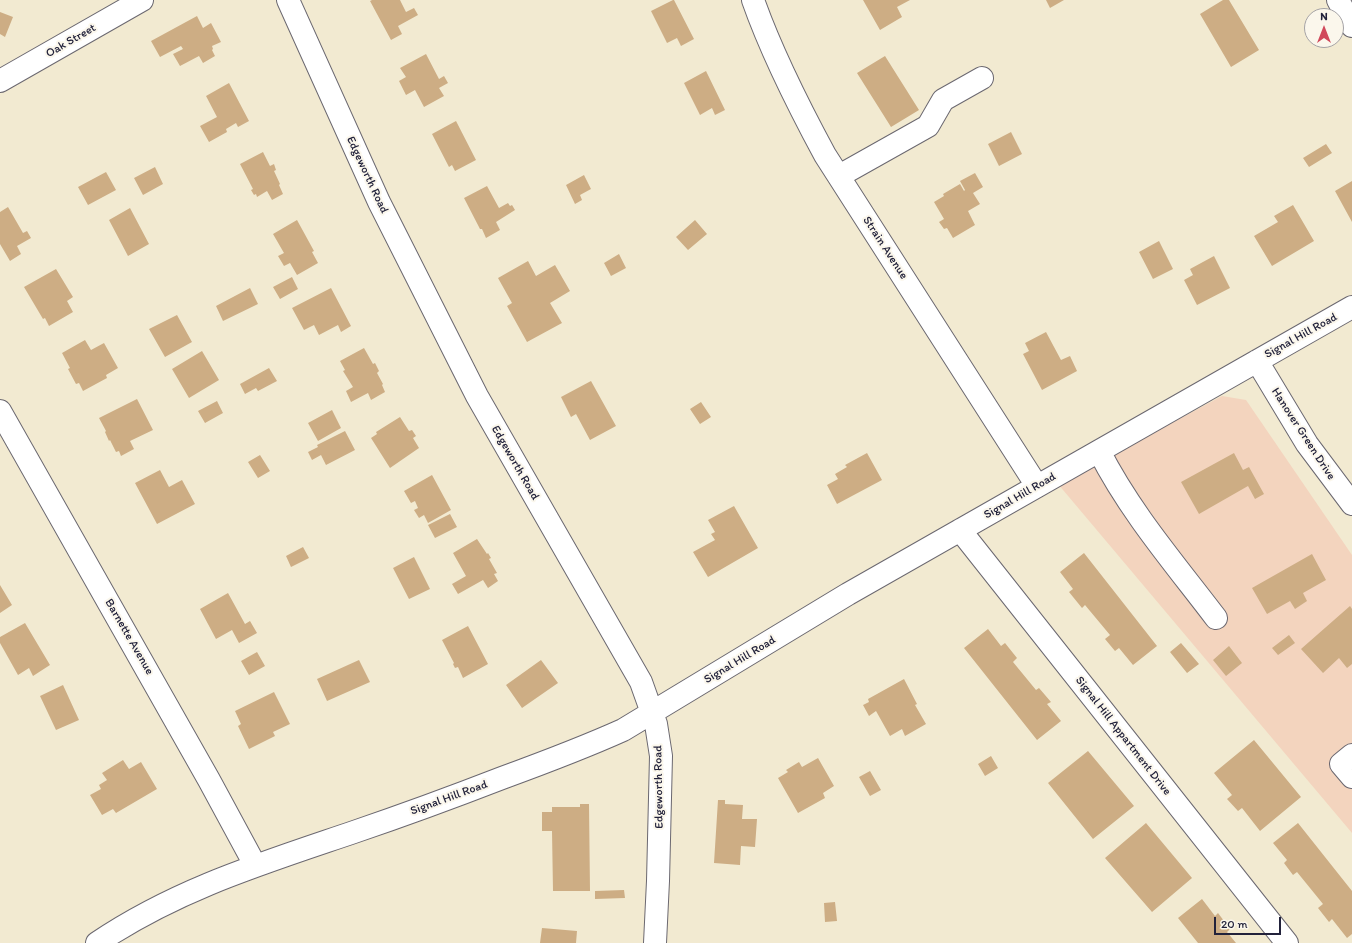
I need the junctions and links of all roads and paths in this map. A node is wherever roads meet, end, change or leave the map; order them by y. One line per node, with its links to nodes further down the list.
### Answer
1 (142, 0): 7 (street, Oak Street)
2 (288, 0): 17 (street, Edgeworth Road)
3 (753, 0): 8 (street, Strain Avenue)
4 (1338, 0): 5 (street)
5 (1352, 26)
6 (982, 78): 8 (street)
7 (0, 81)
8 (839, 176): 13 (street, Strain Avenue)
9 (1352, 308): 10 (street, Signal Hill Road)
10 (1257, 361): 12 (street, Signal Hill Road); 14 (street, Hanover Green Drive)
11 (0, 411): 20 (street, Barnette Avenue)
12 (1099, 451): 13 (street, Signal Hill Road); 16 (street)
13 (1037, 486): 15 (street, Signal Hill Road)
14 (1352, 504)
15 (960, 530): 17 (street, Signal Hill Road); 23 (street, Signal Hill Appartment Drive)
16 (1216, 618)
17 (653, 712): 20 (street, Signal Hill Road); 22 (street, Edgeworth Road)
18 (1352, 755): 19 (street)
19 (1352, 777)
20 (255, 865): 21 (street, Signal Hill Road)
21 (96, 943)
22 (655, 943)
23 (1287, 943)

